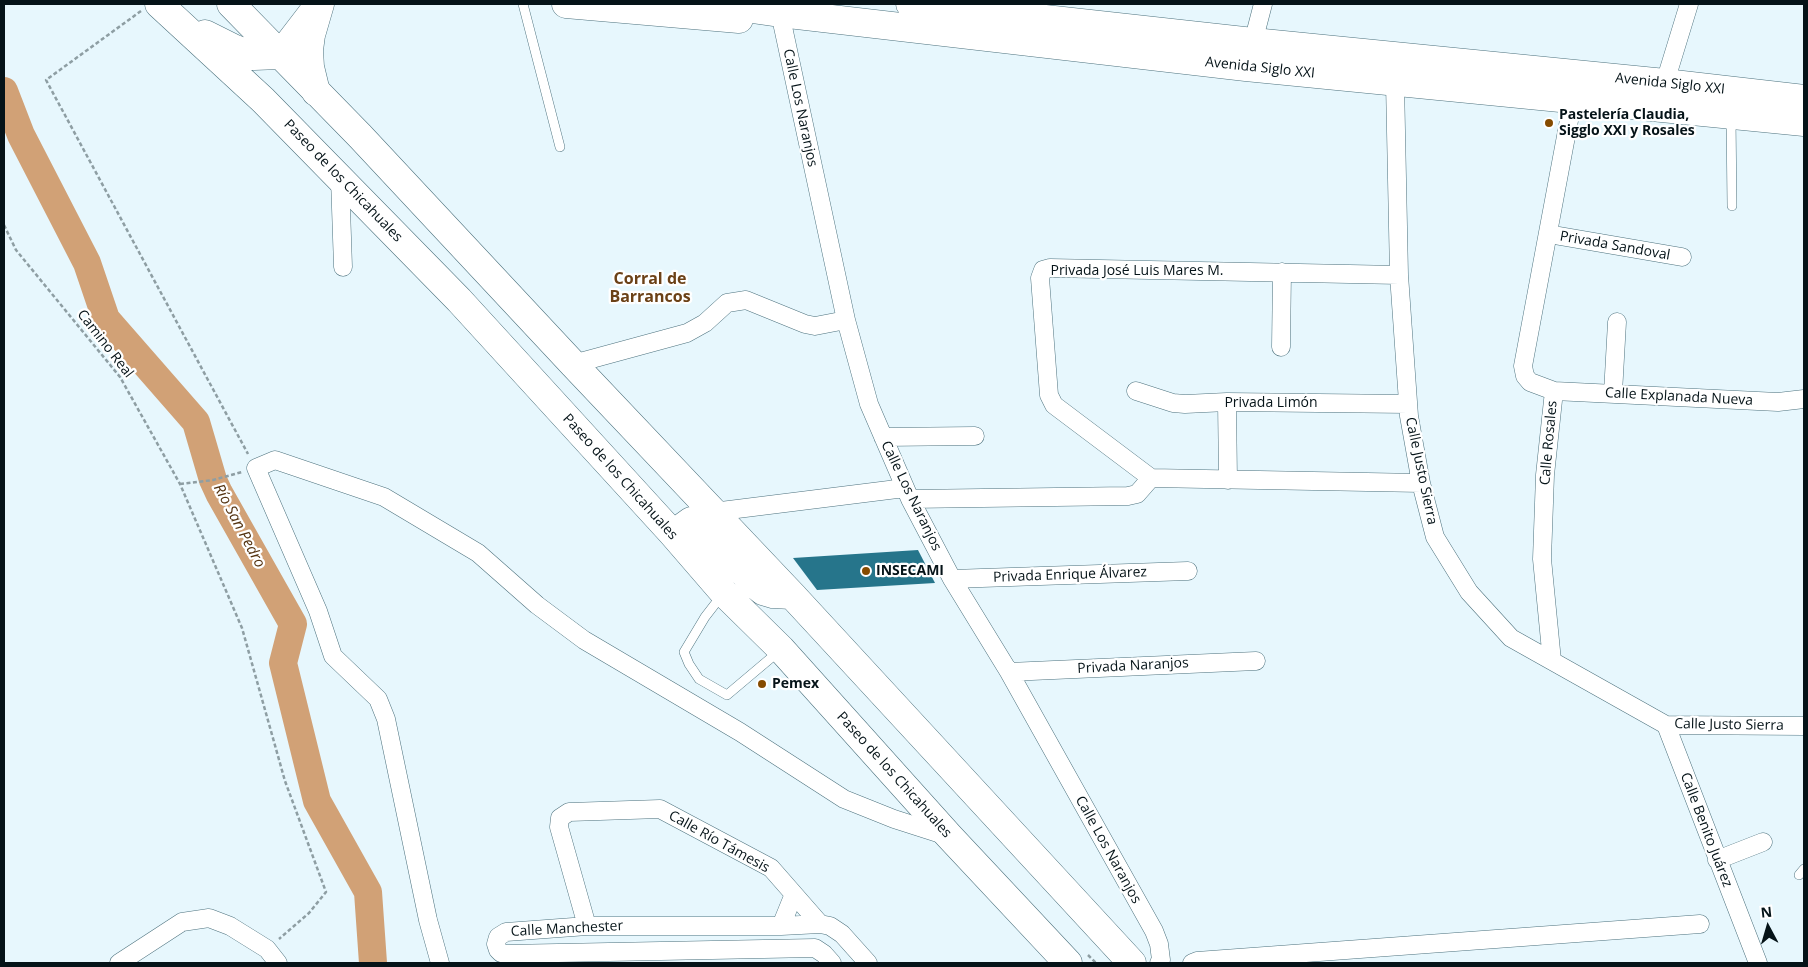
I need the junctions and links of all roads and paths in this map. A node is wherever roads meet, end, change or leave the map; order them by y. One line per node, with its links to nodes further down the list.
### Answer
1 (231, 4): 12 (main road)
2 (319, 4): 12 (main road); 15 (main road)
3 (523, 4): 21 (lane)
4 (566, 4): 10 (main road)
5 (718, 4): 10 (main road, Avenida Siglo XXI)
6 (910, 4): 11 (main road, Avenida Siglo XXI)
7 (1263, 4): 13 (street)
8 (1689, 4): 16 (street)
9 (160, 11): 12 (main road); 22 (main road, Paseo de los Chicahuales); 42 (path)
10 (778, 13): 11 (main road, Avenida Siglo XXI); 30 (street, Calle Los Naranjos)
11 (1026, 21): 13 (main road, Avenida Siglo XXI)
12 (280, 55): 15 (main road)
13 (1250, 55): 14 (main road, Avenida Siglo XXI); 16 (main road, Avenida Siglo XXI)
14 (1395, 83): 17 (main road, Avenida Siglo XXI); 29 (street, Calle Justo Sierra)
15 (316, 92): 33 (main road)
16 (1661, 95): 17 (main road, Avenida Siglo XXI); 18 (main road, Avenida Siglo XXI); 19 (main road, Avenida Siglo XXI)
17 (1573, 99): 25 (street, Calle Rosales)
18 (1804, 99)
19 (1730, 114): 20 (main road, Avenida Siglo XXI); 23 (lane)
20 (1804, 122)
21 (560, 147)
22 (340, 178): 27 (street); 49 (main road, Paseo de los Chicahuales)
23 (1732, 206)
24 (4, 225): 45 (path, Camino Real)
25 (1548, 234): 26 (street, Privada Sandoval); 35 (street, Calle Rosales)
26 (1682, 257)
27 (343, 267)
28 (1282, 272): 29 (street, Privada José Luis Mares M.); 32 (street); 43 (street, Privada José Luis Mares M.)
29 (1399, 275): 39 (street, Calle Justo Sierra)
30 (846, 320): 33 (street); 41 (street, Calle Los Naranjos)
31 (1617, 322): 36 (street)
32 (1281, 347)
33 (573, 364): 48 (main road)
34 (1136, 391): 38 (street, Privada Limón)
35 (1554, 391): 36 (street, Calle Explanada Nueva); 56 (street, Calle Rosales)
36 (1613, 394): 37 (street, Calle Explanada Nueva)
37 (1804, 399)
38 (1227, 402): 39 (street, Privada Limón); 44 (street)
39 (1408, 404): 46 (street, Calle Justo Sierra)
40 (975, 436): 41 (street)
41 (883, 437): 47 (street, Calle Los Naranjos)
42 (256, 468): 45 (path); 60 (street); 72 (street)
43 (1151, 478): 44 (street); 47 (street)
44 (1228, 480): 46 (street)
45 (180, 484): 69 (path, Camino Real)
46 (1421, 484): 56 (street, Calle Justo Sierra)
47 (908, 493): 48 (street); 51 (street, Calle Los Naranjos)
48 (713, 512): 53 (main road)
49 (673, 534): 52 (main road, Paseo de los Chicahuales); 53 (main road)
50 (1188, 571): 51 (street, Privada Enrique Álvarez)
51 (952, 579): 57 (street, Calle Los Naranjos)
52 (724, 593): 54 (main road, Paseo de los Chicahuales); 54 (lane)
53 (792, 595): 76 (main road)
54 (781, 649): 60 (main road, Paseo de los Chicahuales)
55 (1256, 660): 57 (street, Privada Naranjos)
56 (1552, 661): 58 (street, Calle Justo Sierra)
57 (1009, 672): 77 (street, Calle Los Naranjos)
58 (1666, 725): 59 (street, Calle Justo Sierra); 62 (street, Calle Benito Juárez)
59 (1804, 726)
60 (950, 836): 75 (main road, Paseo de los Chicahuales)
61 (1763, 842): 62 (street)
62 (1717, 860): 79 (street, Calle Benito Juárez)
63 (794, 894): 64 (street, Calle Río Támesis); 66 (street, Calle Río Támesis); 67 (street)
64 (820, 924): 67 (street, Calle Manchester); 68 (street); 74 (street, Calle Manchester)
65 (1700, 924): 78 (street)
66 (587, 926): 67 (street, Calle Manchester); 68 (street, Calle Manchester)
67 (781, 926)
68 (815, 948): 73 (street)
69 (267, 949): 70 (street); 71 (street)
70 (119, 963)
71 (278, 963)
72 (440, 963)
73 (832, 963)
74 (868, 963)
75 (1068, 963)
76 (1132, 963)
77 (1159, 963)
78 (1192, 963)
79 (1758, 963)

